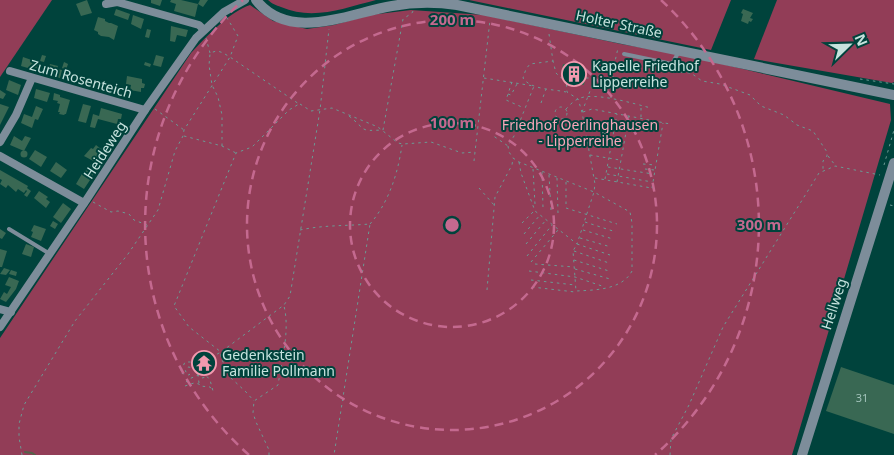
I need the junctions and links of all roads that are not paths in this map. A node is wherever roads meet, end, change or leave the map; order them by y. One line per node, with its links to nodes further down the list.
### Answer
1 (245, 0): 4 (street, Heideweg)
2 (256, 0): 5 (street, Holter Straße)
3 (106, 4): 4 (street)
4 (204, 30): 10 (street, Heideweg)
5 (679, 50): 6 (lane); 9 (street, Holter Straße)
6 (624, 54)
7 (10, 72): 8 (street, Zum Rosenteich)
8 (32, 78): 10 (street, Zum Rosenteich); 11 (street)
9 (894, 95)
10 (147, 108): 14 (street, Heideweg)
11 (0, 142)
12 (0, 156): 14 (street)
13 (894, 163): 20 (street, Hellweg)
14 (86, 201): 16 (street, Heideweg)
15 (9, 229): 16 (lane)
16 (50, 254): 18 (street, Heideweg)
17 (0, 308): 18 (street)
18 (11, 312): 19 (street, Heideweg)
19 (0, 328)
20 (802, 455)

